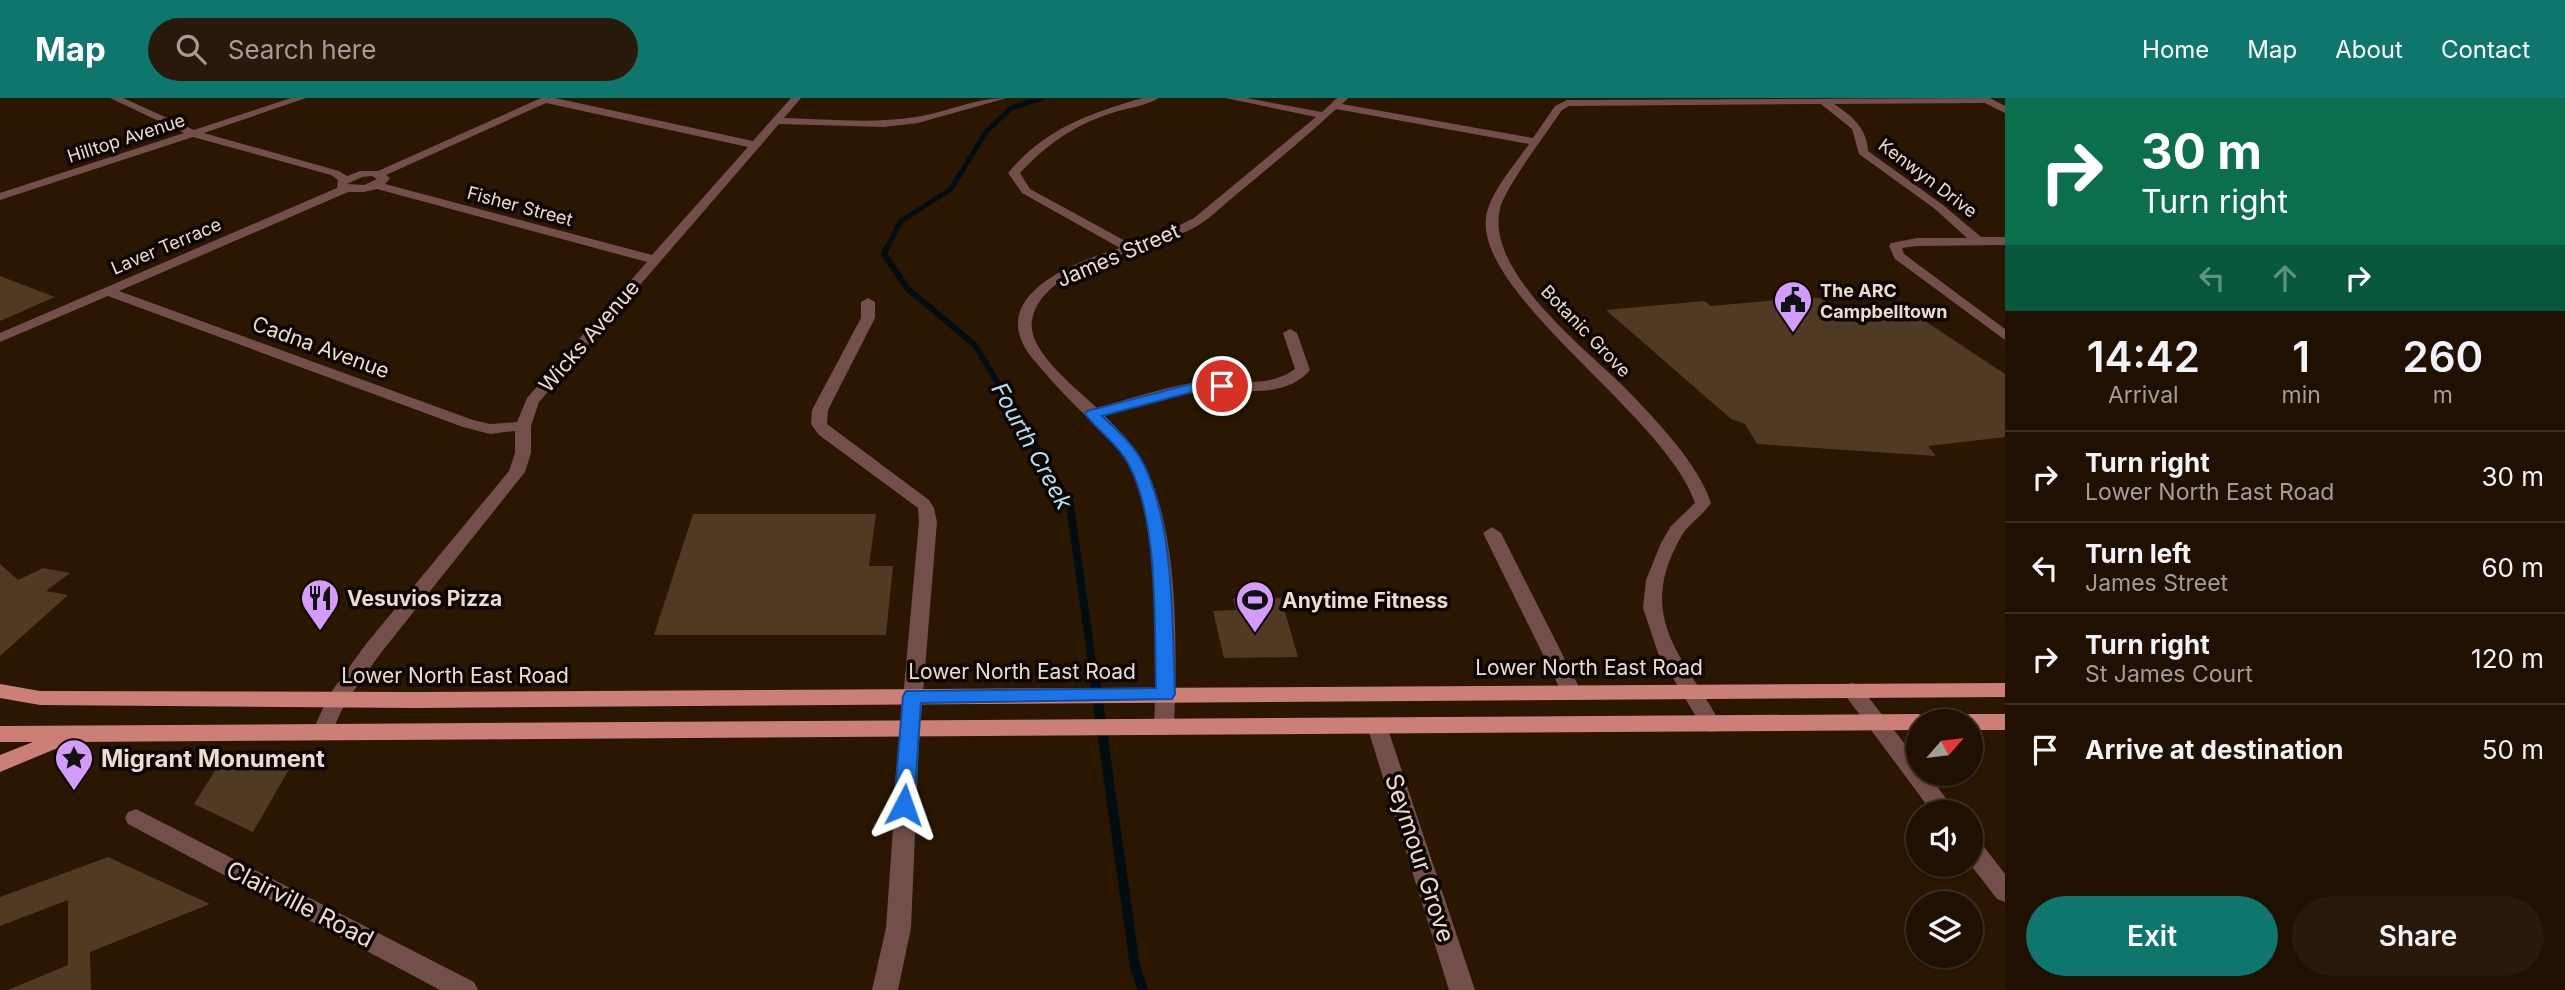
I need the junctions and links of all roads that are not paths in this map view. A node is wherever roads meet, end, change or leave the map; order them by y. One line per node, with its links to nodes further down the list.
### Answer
1 (115, 98): 14 (street)
2 (301, 98): 14 (street, Hilltop Avenue)
3 (796, 98): 13 (street, Wicks Avenue)
4 (1002, 98): 13 (street)
5 (1154, 98): 22 (street)
6 (1230, 98): 12 (street)
7 (547, 99): 16 (street); 17 (street)
8 (1985, 99): 9 (street, Botanic Grove); 11 (street)
9 (1823, 101): 15 (street, Botanic Grove); 20 (street, Kenwyn Drive)
10 (1339, 102): 12 (street, James Street); 15 (street)
11 (2005, 110)
12 (1323, 116): 22 (street, James Street)
13 (777, 121): 16 (street, Wicks Avenue)
14 (195, 134): 18 (street); 19 (street, Hilltop Avenue)
15 (1536, 142): 32 (street, Botanic Grove)
16 (755, 145): 23 (street, Wicks Avenue)
17 (377, 180): 18 (street); 23 (street, Fisher Street)
18 (346, 184): 24 (street, Laver Terrace)
19 (0, 197)
20 (1978, 240): 21 (street); 27 (street, Kenwyn Drive)
21 (2005, 241)
22 (1131, 249): 29 (street, James Street)
23 (655, 260): 30 (street, Wicks Avenue)
24 (107, 291): 28 (street, Laver Terrace); 30 (street, Cadna Avenue)
25 (868, 302): 38 (street)
26 (1290, 333): 29 (street)
27 (2005, 336)
28 (0, 338)
29 (1092, 414): 37 (street, James Street)
30 (523, 426): 40 (street, Wicks Avenue)
31 (1492, 533): 36 (street)
32 (1691, 690): 33 (main road, Lower North East Road); 36 (main road, Lower North East Road); 46 (street, Botanic Grove)
33 (1852, 690): 34 (main road, Lower North East Road); 42 (street)
34 (2005, 690)
35 (0, 691): 39 (main road, Lower North East Road)
36 (1571, 691): 37 (main road, Lower North East Road)
37 (1166, 694): 38 (main road, Lower North East Road); 47 (street, James Street)
38 (912, 696): 40 (main road, Lower North East Road); 49 (street)
39 (40, 698): 40 (main road, Lower North East Road); 41 (main road, Lower North East Road)
40 (336, 700): 50 (street, Wicks Avenue)
41 (0, 704)
42 (1877, 722): 43 (main road); 46 (main road); 54 (street)
43 (1906, 722)
44 (1983, 722): 45 (main road)
45 (2005, 722)
46 (1711, 724): 48 (main road)
47 (1164, 726): 48 (main road); 49 (main road)
48 (1377, 726): 60 (street, Seymour Grove)
49 (909, 728): 50 (main road); 59 (street)
50 (323, 730): 51 (main road)
51 (76, 733): 52 (main road); 53 (main road)
52 (0, 734)
53 (0, 764)
54 (1936, 800)
55 (136, 818): 58 (street, Clairville Road)
56 (1983, 863): 57 (street)
57 (2005, 892)
58 (465, 990)
59 (885, 990)
60 (1462, 990)

